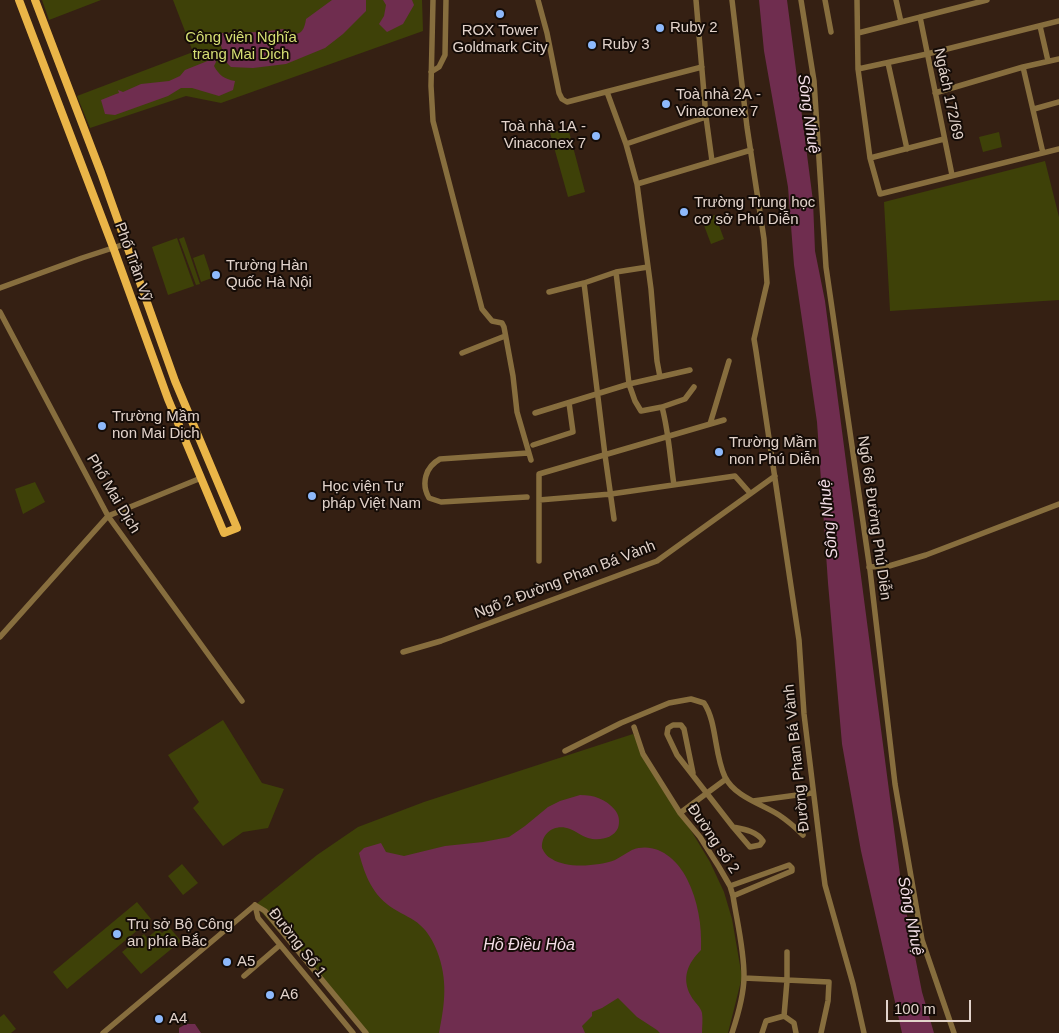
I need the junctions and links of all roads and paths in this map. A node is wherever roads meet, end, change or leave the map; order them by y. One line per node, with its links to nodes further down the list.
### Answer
1 (19, 0): 44 (main road, Phố Trần Vỹ)
2 (35, 0): 43 (main road, Phố Trần Vỹ)
3 (433, 0): 27 (street)
4 (446, 0): 27 (street)
5 (538, 0): 28 (street)
6 (696, 0): 24 (street)
7 (732, 0): 37 (street, Đường Phan Bá Vành)
8 (800, 0): 81 (street, Ngõ 68 Đường Phú Diễn)
9 (826, 0): 18 (street)
10 (857, 0): 19 (street)
11 (896, 0): 16 (street)
12 (987, 0): 13 (street)
13 (979, 1): 14 (street)
14 (920, 17): 16 (street); 20 (street, Ngách 172/69)
15 (1059, 21): 17 (street)
16 (901, 22): 19 (street)
17 (1040, 26): 20 (street); 22 (street)
18 (831, 32)
19 (858, 33): 26 (street)
20 (927, 54): 23 (street); 29 (street, Ngách 172/69)
21 (1059, 59): 22 (street)
22 (1048, 62): 25 (street)
23 (888, 63): 26 (street); 35 (street)
24 (702, 67): 28 (street); 32 (street)
25 (1023, 67): 29 (street); 31 (street)
26 (858, 69): 39 (street)
27 (431, 72): 51 (street)
28 (607, 92): 34 (street)
29 (935, 93): 33 (street, Ngách 172/69)
30 (1059, 102): 31 (street)
31 (1034, 109): 38 (street)
32 (706, 117): 34 (street); 40 (street)
33 (944, 139): 35 (street); 41 (street, Ngách 172/69)
34 (626, 144): 42 (street)
35 (908, 149): 39 (street)
36 (1059, 149): 38 (street)
37 (750, 150): 40 (street); 70 (street, Đường Phan Bá Vành)
38 (1043, 153): 41 (street)
39 (870, 158): 41 (street)
40 (712, 161): 42 (street)
41 (952, 175)
42 (637, 184): 45 (street)
43 (125, 244): 44 (street); 69 (main road, Phố Trần Vỹ)
44 (114, 247): 48 (street); 71 (main road, Phố Trần Vỹ)
45 (648, 267): 46 (street); 55 (street)
46 (616, 272): 47 (street); 56 (street)
47 (584, 283): 49 (street); 58 (street)
48 (0, 288)
49 (549, 292)
50 (0, 312): 78 (street, Phố Mai Dịch)
51 (505, 336): 52 (street); 66 (street)
52 (462, 353)
53 (729, 361): 63 (street)
54 (690, 370): 55 (street)
55 (660, 377): 56 (street)
56 (629, 384): 58 (street); 60 (street)
57 (694, 387): 60 (street)
58 (599, 394): 59 (street); 67 (street)
59 (570, 403): 61 (street); 65 (street)
60 (662, 408): 64 (street)
61 (535, 413)
62 (724, 420): 63 (street)
63 (710, 424): 64 (street)
64 (668, 436): 67 (street); 72 (street)
65 (533, 445)
66 (528, 454): 68 (street); 75 (street)
67 (605, 455): 74 (street); 76 (street)
68 (531, 460)
69 (213, 473): 71 (main road); 71 (main road, Phố Trần Vỹ)
70 (775, 476): 73 (street, Ngõ 2 Đường Phan Bá Vành); 90 (street, Đường Phan Bá Vành)
71 (202, 478): 78 (street)
72 (674, 485): 73 (street); 74 (street)
73 (750, 493): 83 (street, Ngõ 2 Đường Phan Bá Vành)
74 (611, 494): 76 (street); 79 (street)
75 (528, 497)
76 (539, 500): 80 (street)
77 (1059, 504): 81 (street)
78 (108, 516): 82 (street); 84 (street, Phố Mai Dịch)
79 (614, 519)
80 (539, 561)
81 (869, 567): 112 (street, Ngõ 68 Đường Phú Diễn)
82 (0, 637)
83 (403, 652)
84 (242, 701)
85 (634, 727): 92 (street, Đường số 2)
86 (566, 751): 88 (street)
87 (693, 773): 87 (street); 89 (street)
88 (726, 779): 89 (street); 91 (street)
89 (707, 793): 92 (street); 93 (street)
90 (812, 793): 91 (street); 111 (street, Đường Phan Bá Vành)
91 (753, 801): 94 (street)
92 (680, 813): 95 (street, Đường số 2)
93 (732, 827): 93 (street)
94 (803, 835)
95 (730, 886): 96 (street, Đường số 2); 96 (street)
96 (733, 896): 101 (street, Đường số 2)
97 (255, 905): 98 (street, Đường Số 1); 104 (street); 106 (street, Đường Số 1)
98 (280, 944): 100 (street); 105 (street, Đường Số 1)
99 (788, 952): 102 (street)
100 (244, 976)
101 (744, 978): 102 (street); 107 (street, Đường số 2)
102 (787, 981): 103 (street); 110 (street)
103 (784, 1016): 108 (street); 109 (street)
104 (103, 1033)
105 (353, 1033)
106 (366, 1033)
107 (732, 1033)
108 (762, 1033)
109 (796, 1033)
110 (821, 1033)
111 (864, 1033)
112 (954, 1033)

